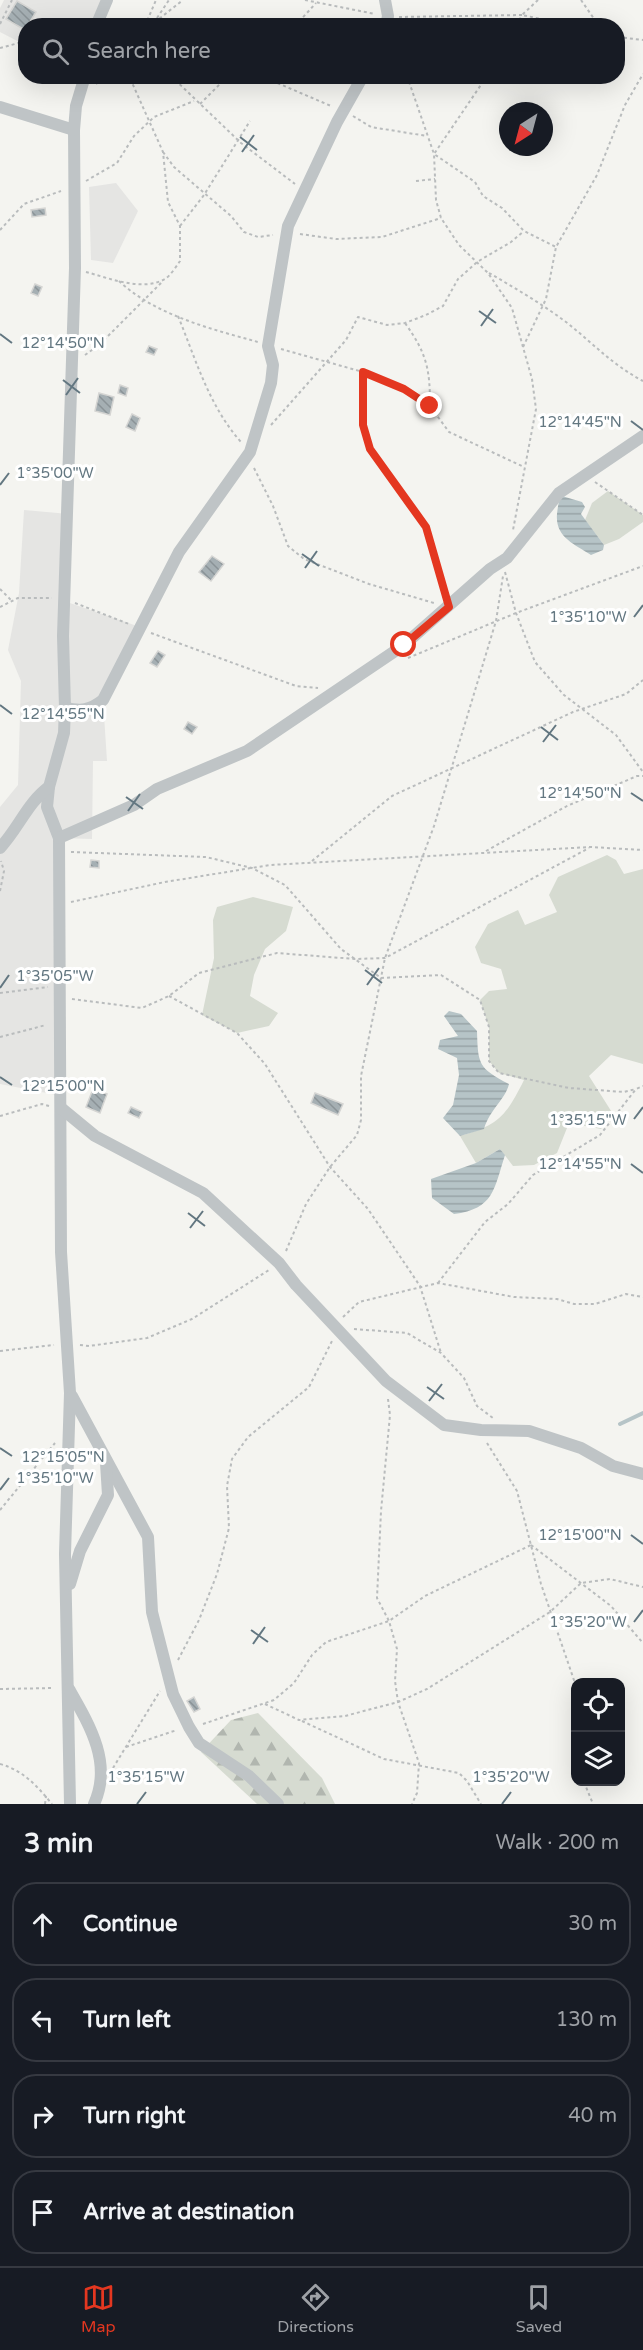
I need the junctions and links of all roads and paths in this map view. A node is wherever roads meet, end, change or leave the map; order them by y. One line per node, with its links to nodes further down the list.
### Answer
1 (12, 0): 23 (path)
2 (107, 0): 12 (street)
3 (156, 0): 13 (path)
4 (169, 0): 14 (path)
5 (183, 0): 15 (path)
6 (305, 0): 10 (path)
7 (385, 0): 18 (street)
8 (538, 0): 11 (path)
9 (581, 0): 22 (path)
10 (317, 2): 16 (path); 17 (path)
11 (522, 15): 19 (path); 20 (path); 21 (path)
12 (99, 18)
13 (148, 18)
14 (157, 18)
15 (157, 18)
16 (302, 18)
17 (376, 18)
18 (387, 18)
19 (454, 18)
20 (520, 18)
21 (536, 18)
22 (593, 18)
23 (0, 24)
24 (625, 38): 25 (path)
25 (643, 39)
26 (18, 43): 27 (path)
27 (0, 48)
28 (643, 74): 51 (path)
29 (83, 84): 41 (street)
30 (133, 84): 40 (path)
31 (178, 84): 36 (path)
32 (220, 84): 37 (path)
33 (359, 84): 47 (street)
34 (410, 84): 43 (path)
35 (482, 84): 43 (path)
36 (194, 101): 37 (path); 40 (path)
37 (200, 104): 42 (path)
38 (0, 106): 41 (street)
39 (250, 121): 42 (path)
40 (150, 122): 46 (path); 48 (path)
41 (74, 130): 46 (street)
42 (239, 141): 47 (path); 48 (path)
43 (434, 154): 44 (path); 50 (path)
44 (435, 179): 45 (path); 52 (path)
45 (416, 181)
46 (75, 187): 49 (path); 53 (street)
47 (305, 192): 61 (street)
48 (180, 226): 55 (path)
49 (0, 230)
50 (524, 231): 51 (path); 52 (path)
51 (556, 247): 58 (path)
52 (477, 262): 54 (path); 60 (path)
53 (75, 268): 56 (path); 64 (street)
54 (488, 273): 58 (path); 62 (path)
55 (166, 279): 56 (path); 57 (path)
56 (119, 281): 57 (path)
57 (143, 300): 59 (path); 64 (path)
58 (543, 306): 62 (path); 66 (path)
59 (178, 316): 61 (path); 70 (path)
60 (405, 323): 63 (path); 67 (path)
61 (268, 346): 63 (path); 70 (street)
62 (523, 348): 71 (path)
63 (325, 360): 65 (path); 68 (path)
64 (72, 363): 90 (street)
65 (363, 372): 67 (path); 82 (path)
66 (643, 381)
67 (430, 406): 71 (path)
68 (271, 425)
69 (643, 436): 72 (street)
70 (250, 452): 82 (path); 90 (street)
71 (525, 468): 74 (path)
72 (585, 476): 73 (path); 75 (street)
73 (643, 515)
74 (511, 537)
75 (505, 564): 82 (street); 83 (path); 84 (path)
76 (643, 566): 83 (path)
77 (0, 589): 79 (path)
78 (56, 598): 79 (path)
79 (12, 601): 81 (path)
80 (75, 603): 85 (path)
81 (0, 607)
82 (449, 607): 96 (street)
83 (516, 612): 84 (path); 91 (path)
84 (496, 621): 87 (path); 92 (path)
85 (131, 625)
86 (142, 629): 89 (path)
87 (407, 658)
88 (643, 680): 91 (path)
89 (318, 688)
90 (65, 708): 95 (street)
91 (583, 708): 92 (path); 93 (path)
92 (451, 771): 101 (path); 103 (path)
93 (643, 772)
94 (643, 776): 100 (path)
95 (49, 787): 96 (street); 98 (street)
96 (59, 845): 104 (path); 106 (street)
97 (590, 847): 99 (path); 100 (path); 107 (path)
98 (0, 848)
99 (643, 850)
100 (484, 852): 101 (path)
101 (423, 854): 103 (path); 107 (path)
102 (0, 855): 105 (path)
103 (310, 862): 104 (path)
104 (252, 868): 106 (path); 108 (path)
105 (0, 891)
106 (60, 905): 110 (street)
107 (385, 958): 108 (path); 109 (path)
108 (355, 959): 109 (path); 112 (path)
109 (381, 978): 116 (path); 119 (path)
110 (61, 992): 111 (path); 112 (path); 113 (street)
111 (0, 993)
112 (169, 996): 119 (path)
113 (61, 1023): 114 (path); 117 (street)
114 (0, 1037)
115 (643, 1086): 116 (path)
116 (636, 1089): 121 (path)
117 (61, 1108): 118 (path); 120 (street); 125 (street)
118 (0, 1116)
119 (330, 1167): 120 (path); 122 (path)
120 (279, 1263): 124 (street); 125 (path)
121 (438, 1283): 122 (path); 123 (path)
122 (420, 1286): 124 (path); 127 (path)
123 (643, 1297)
124 (337, 1328): 127 (path); 128 (street); 143 (path)
125 (68, 1343): 126 (path); 129 (street)
126 (0, 1351)
127 (441, 1353): 130 (path)
128 (386, 1381): 131 (street); 141 (path)
129 (70, 1393): 133 (street); 139 (street)
130 (495, 1420)
131 (481, 1430): 134 (street); 136 (path)
132 (57, 1441): 135 (path)
133 (106, 1459): 139 (street); 143 (street)
134 (643, 1474)
135 (0, 1510)
136 (531, 1545): 137 (path); 140 (path); 141 (path)
137 (581, 1582): 138 (path); 140 (path); 142 (path)
138 (643, 1587)
139 (66, 1595): 145 (street)
140 (550, 1611): 144 (path); 147 (path)
141 (389, 1621): 147 (path); 148 (path)
142 (643, 1644)
143 (169, 1677): 150 (street); 151 (path)
144 (573, 1678)
145 (68, 1688): 146 (path); 155 (street); 159 (street)
146 (0, 1689)
147 (399, 1702): 149 (path); 153 (path)
148 (265, 1704): 149 (path); 150 (path)
149 (299, 1720): 153 (path)
150 (189, 1727): 151 (path); 161 (street)
151 (125, 1748): 155 (path)
152 (0, 1764): 156 (path)
153 (418, 1766): 162 (path); 163 (path)
154 (585, 1786): 164 (path)
155 (100, 1791): 160 (street)
156 (46, 1796): 157 (path); 158 (path)
157 (45, 1804)
158 (52, 1804)
159 (70, 1804)
160 (94, 1804)
161 (278, 1804)
162 (412, 1804)
163 (481, 1804)
164 (592, 1804)

